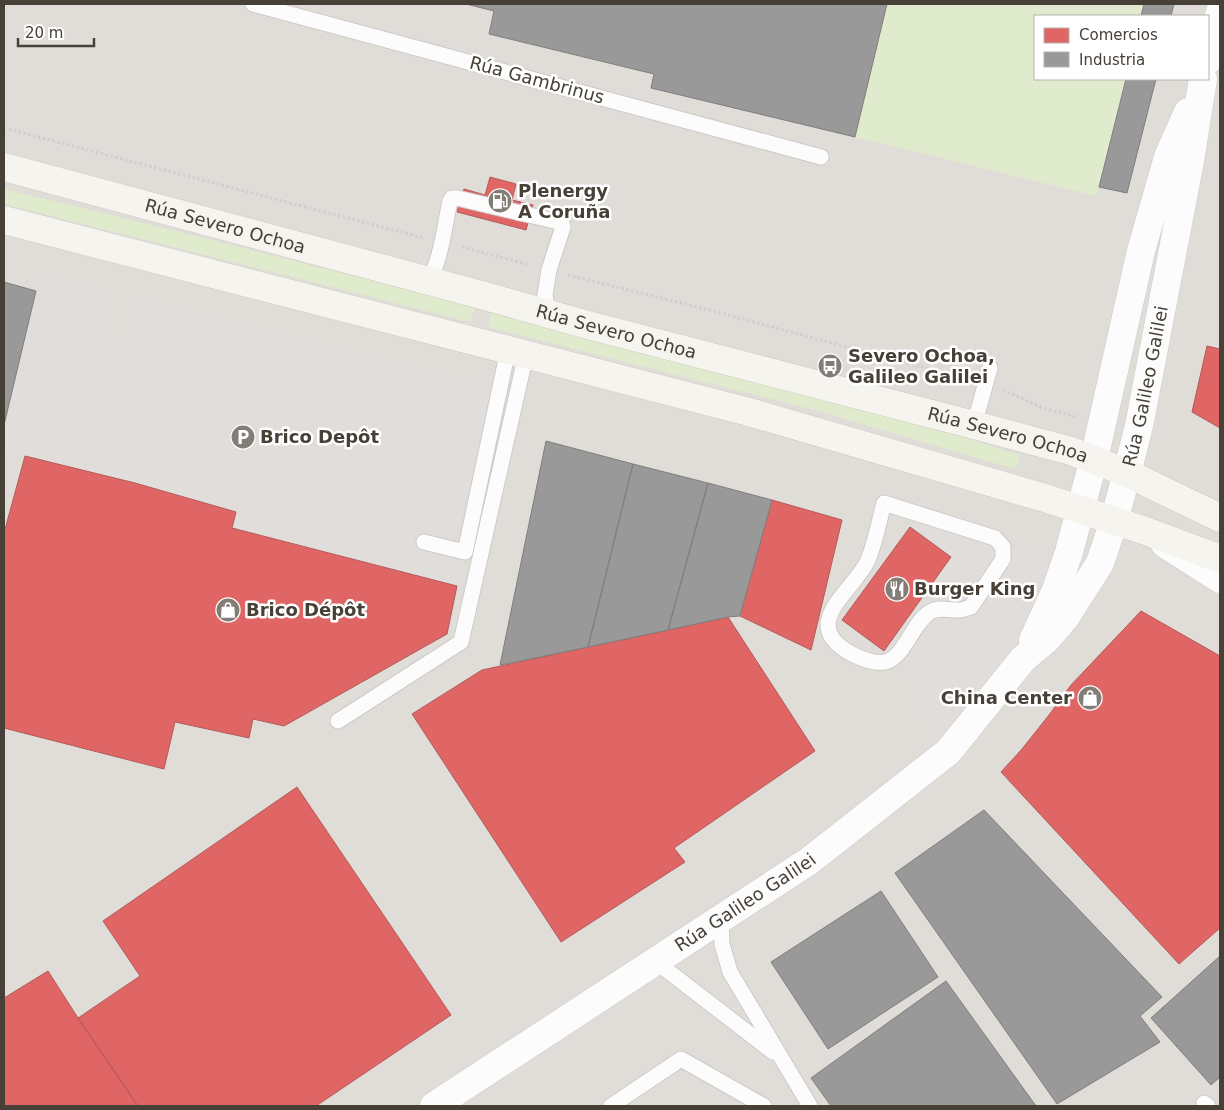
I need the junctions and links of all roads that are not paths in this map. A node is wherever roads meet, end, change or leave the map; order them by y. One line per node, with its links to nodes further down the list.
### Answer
1 (253, 4): 6 (lane, Rúa Gambrinus)
2 (1220, 12): 3 (street, Rúa Galileo Galilei)
3 (1209, 55)
4 (1201, 80): 16 (street, Rúa Galileo Galilei)
5 (1203, 80): 17 (street, Rúa Galileo Galilei)
6 (821, 157)
7 (4, 167): 10 (main road, Rúa Severo Ochoa)
8 (4, 182): 10 (main road)
9 (4, 220): 13 (main road)
10 (227, 227): 11 (main road, Rúa Severo Ochoa)
11 (428, 282): 12 (main road, Rúa Severo Ochoa); 12 (lane)
12 (548, 314): 15 (main road, Rúa Severo Ochoa)
13 (517, 352): 18 (main road); 23 (lane); 25 (lane)
14 (990, 368): 15 (lane)
15 (974, 425): 16 (main road, Rúa Severo Ochoa)
16 (1094, 459): 17 (main road, Rúa Severo Ochoa); 18 (street, Rúa Galileo Galilei)
17 (1127, 473): 19 (main road, Rúa Severo Ochoa); 20 (street, Rúa Galileo Galilei)
18 (1081, 510): 20 (main road); 28 (street, Rúa Galileo Galilei)
19 (1220, 518)
20 (1114, 521): 21 (main road); 28 (street, Rúa Galileo Galilei)
21 (1143, 530): 24 (main road); 26 (street)
22 (424, 542): 23 (lane)
23 (465, 552): 25 (lane)
24 (1220, 559)
25 (479, 568): 29 (lane)
26 (1220, 579)
27 (959, 610): 27 (lane)
28 (1023, 659): 30 (street, Rúa Galileo Galilei)
29 (338, 721)
30 (721, 918): 31 (street, Rúa Galileo Galilei); 32 (lane)
31 (655, 961): 32 (lane); 33 (street, Rúa Galileo Galilei)
32 (780, 1057): 36 (lane)
33 (434, 1106)
34 (611, 1106): 35 (lane)
35 (764, 1106)
36 (810, 1106)

